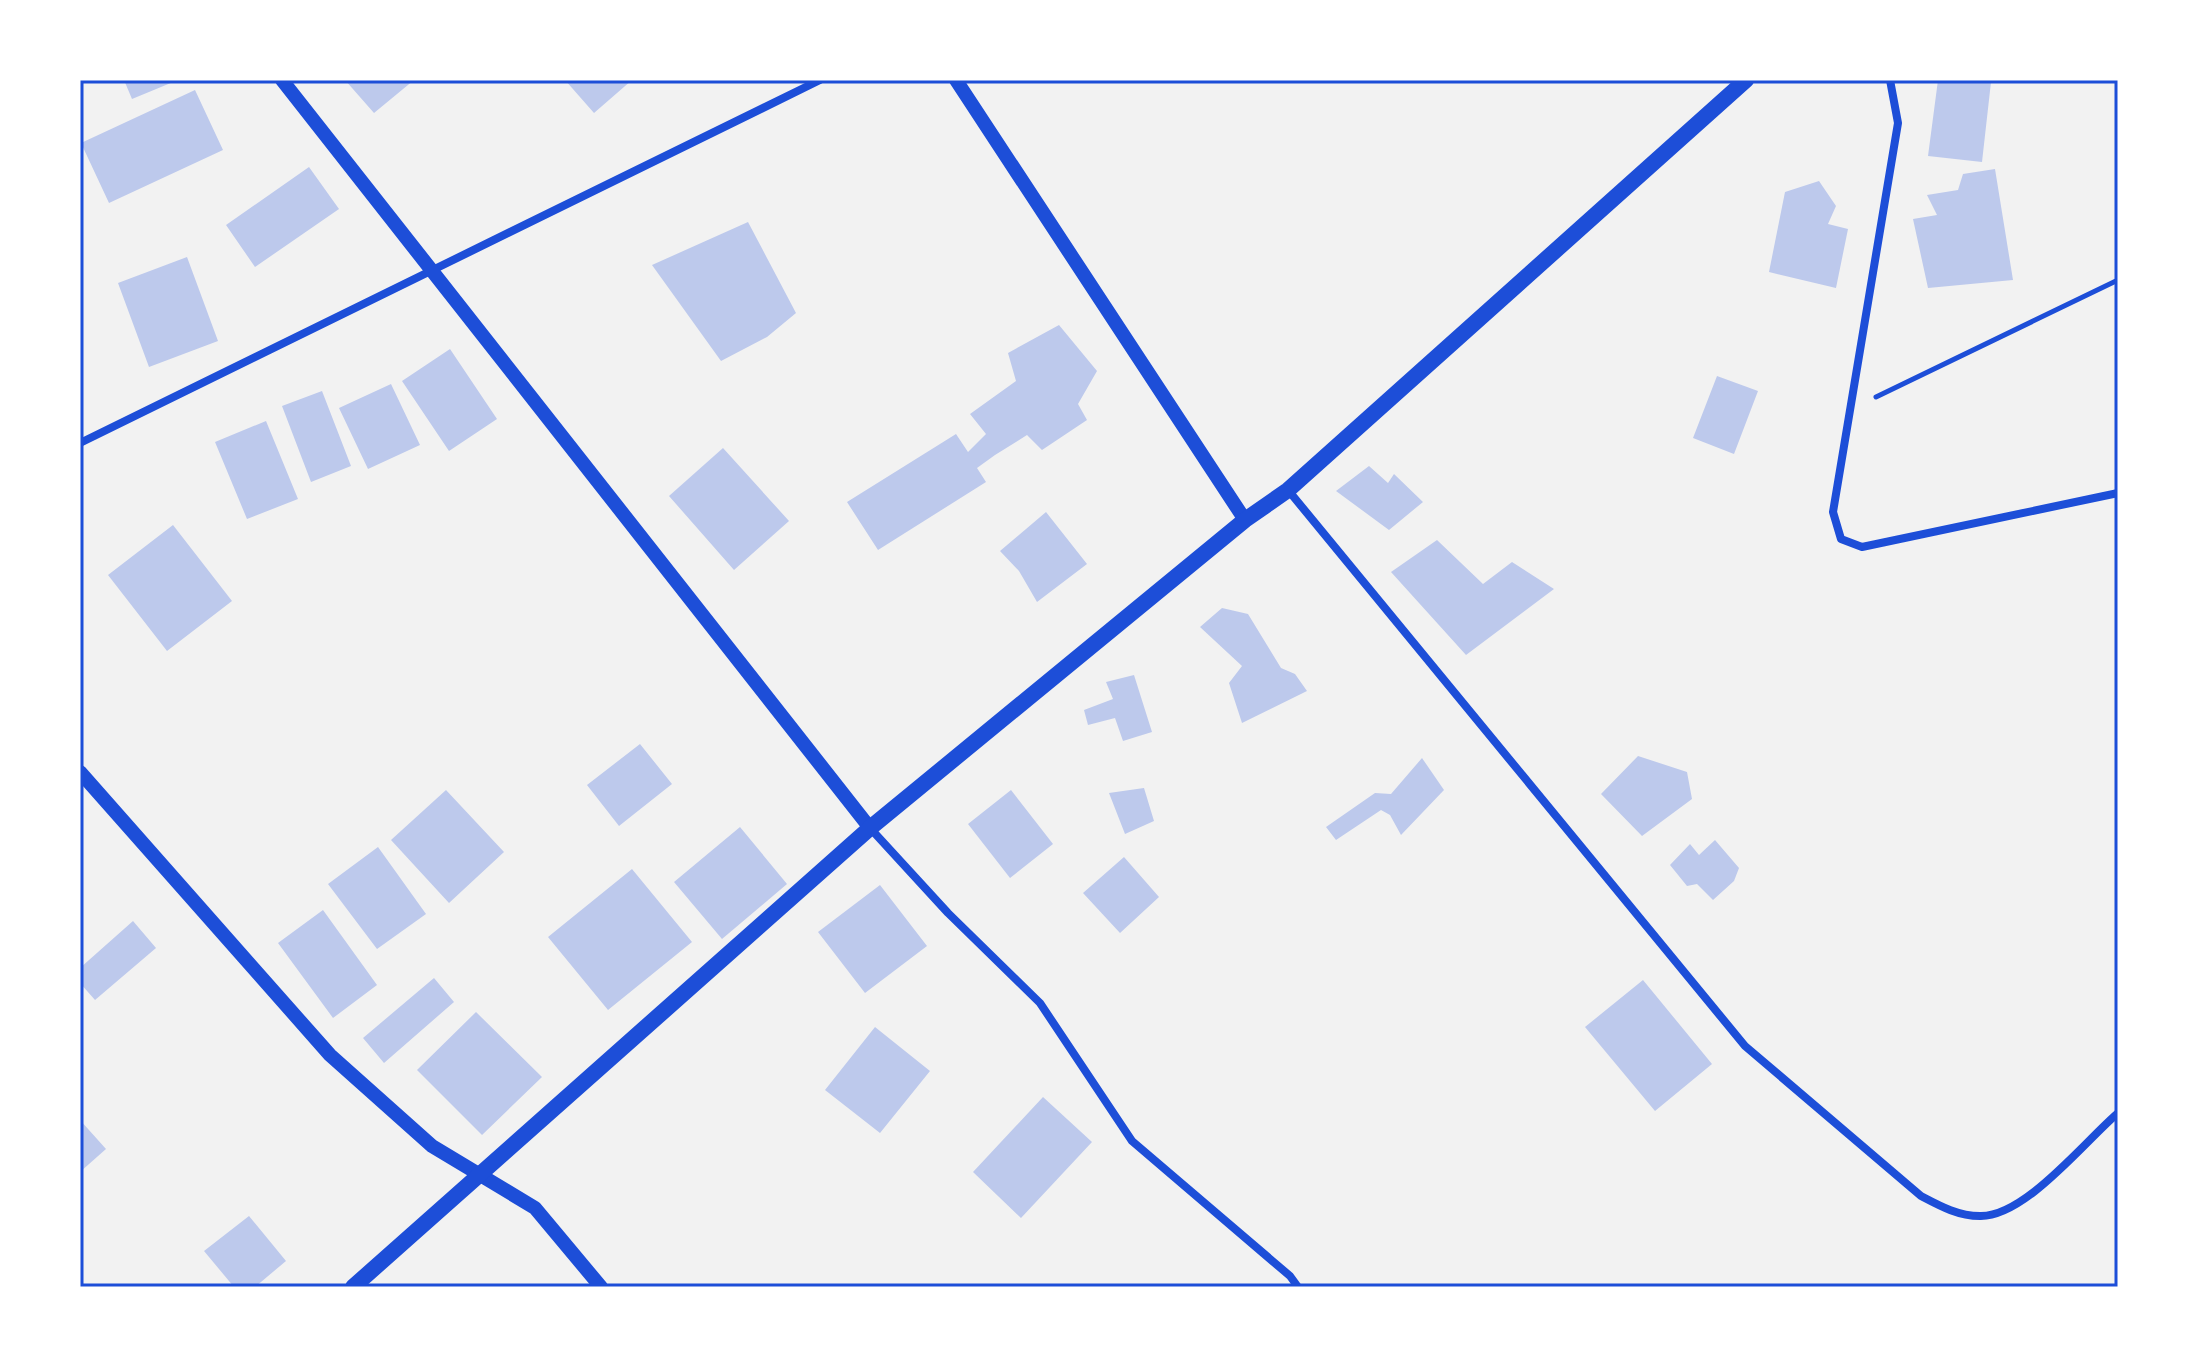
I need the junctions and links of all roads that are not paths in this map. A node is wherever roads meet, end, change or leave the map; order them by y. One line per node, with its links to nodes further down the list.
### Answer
1 (282, 80): 6 (street)
2 (820, 80): 6 (street)
3 (956, 80): 10 (street)
4 (1746, 80): 8 (main road)
5 (1890, 80): 9 (street)
6 (431, 271): 7 (street); 12 (street)
7 (80, 443)
8 (1288, 490): 10 (main road); 13 (street)
9 (2118, 493)
10 (1245, 520): 12 (main road)
11 (80, 772): 14 (street)
12 (870, 828): 14 (main road); 17 (street)
13 (2118, 1113)
14 (480, 1175): 15 (main road); 16 (street)
15 (353, 1287)
16 (601, 1287)
17 (1298, 1287)

